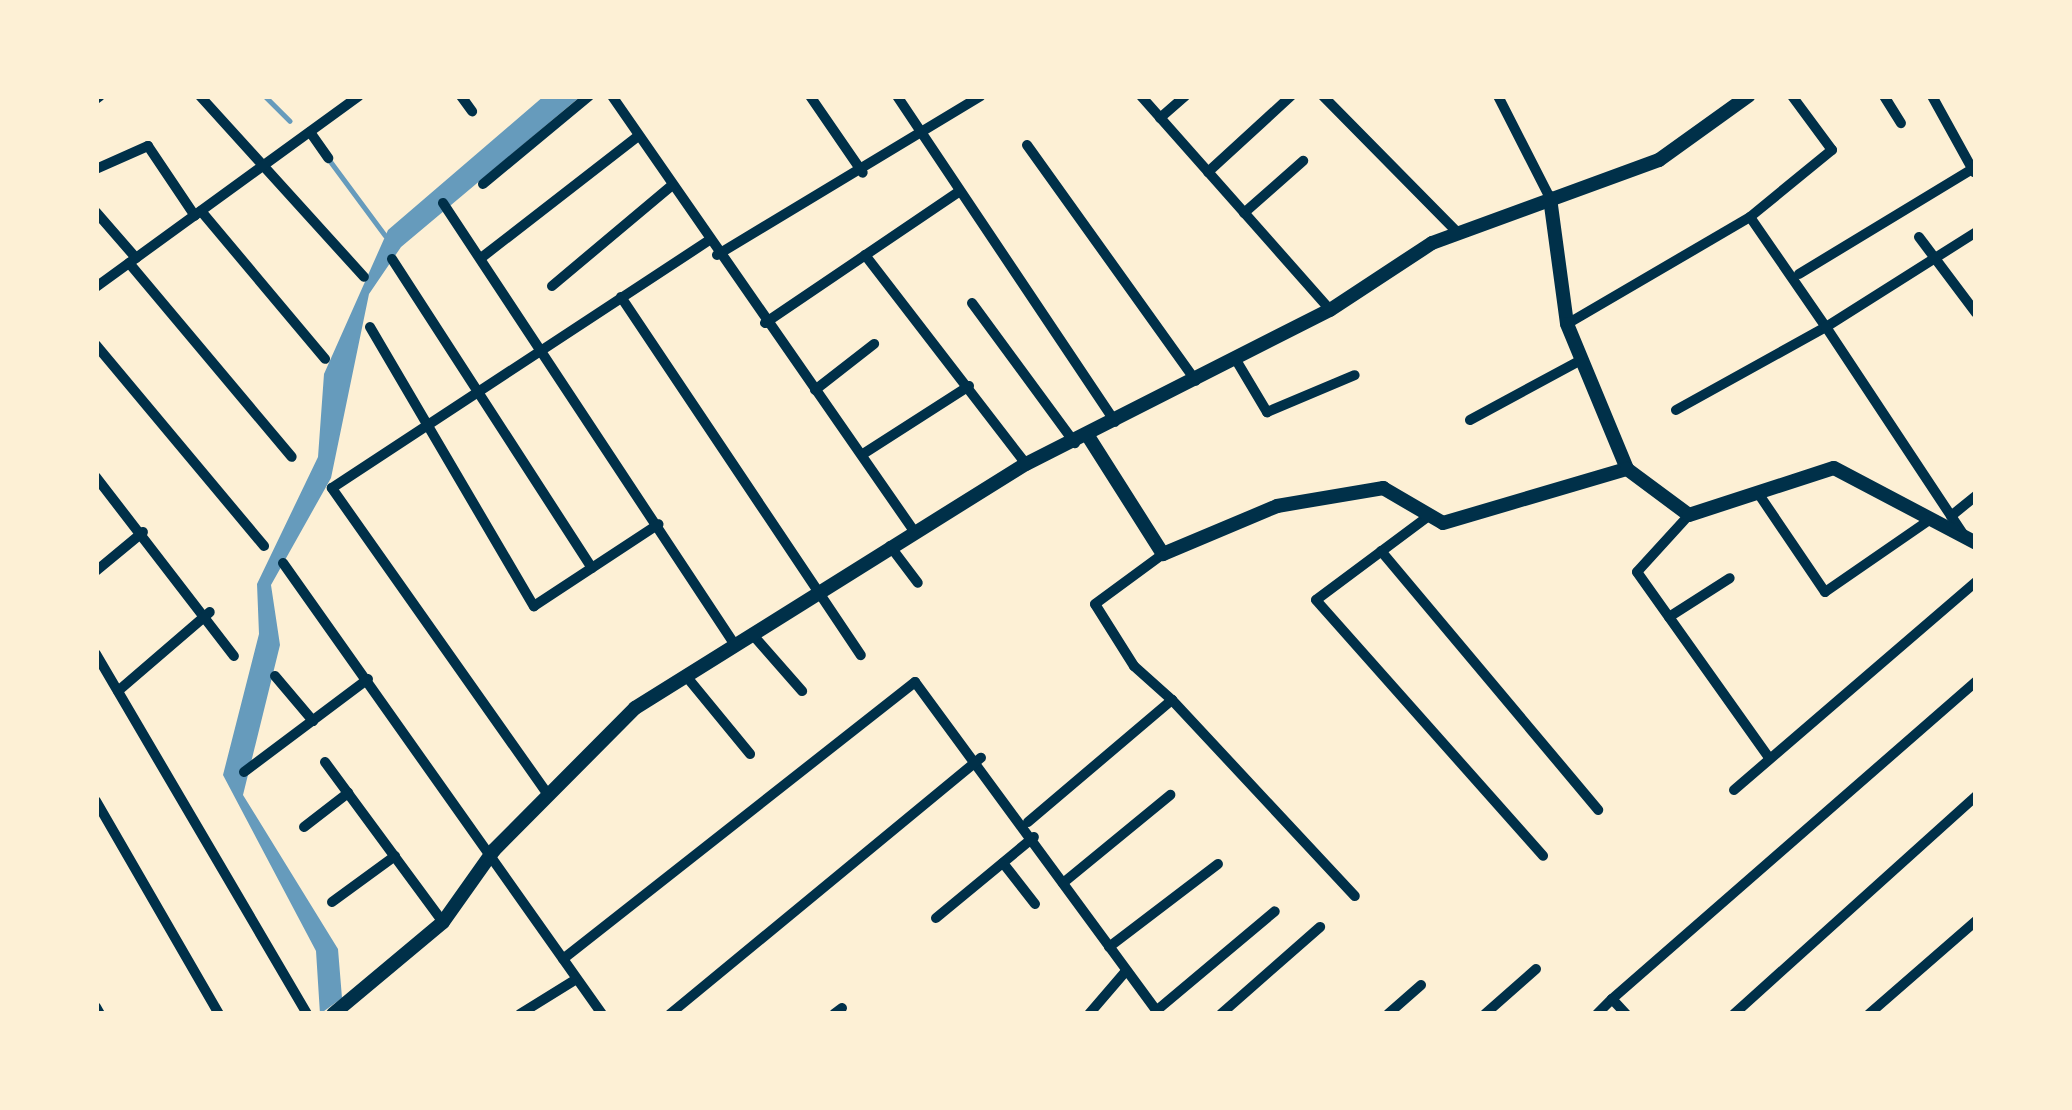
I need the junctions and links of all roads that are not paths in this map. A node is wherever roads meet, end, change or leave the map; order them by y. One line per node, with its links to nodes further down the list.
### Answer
1 (200, 96): 27 (street)
2 (359, 96): 21 (street)
3 (461, 96): 18 (street)
4 (589, 96): 32 (street)
5 (612, 96): 22 (street)
6 (810, 96): 31 (street)
7 (896, 96): 23 (street)
8 (981, 96): 23 (street)
9 (1141, 96): 19 (street)
10 (1185, 96): 19 (street)
11 (1291, 96): 30 (street)
12 (1323, 96): 42 (street)
13 (1498, 96): 35 (street)
14 (1792, 96): 40 (street)
15 (1884, 96): 20 (street)
16 (1933, 96): 29 (street)
17 (1746, 97): 35 (street)
18 (472, 111)
19 (1160, 118): 30 (street)
20 (1901, 123)
21 (310, 132): 25 (street); 27 (street)
22 (638, 136): 33 (street); 47 (street)
23 (925, 138): 31 (street); 34 (street)
24 (1027, 145): 72 (street)
25 (328, 158)
26 (1303, 160): 39 (street)
27 (265, 163): 38 (street); 52 (street)
28 (96, 169): 38 (street)
29 (1975, 170): 51 (street)
30 (1208, 172): 39 (street)
31 (863, 173): 45 (street)
32 (483, 184)
33 (671, 186): 44 (street); 53 (street)
34 (961, 191): 46 (street); 78 (street)
35 (1550, 197): 42 (street); 62 (street)
36 (443, 203): 47 (street)
37 (96, 212): 49 (street)
38 (198, 213): 49 (street); 68 (street)
39 (1244, 213): 59 (street)
40 (1750, 217): 51 (street); 62 (street)
41 (1976, 232): 50 (street)
42 (1458, 233): 59 (street)
43 (1919, 237): 50 (street)
44 (708, 241): 45 (street); 56 (street)
45 (717, 255): 61 (street)
46 (866, 255): 61 (street); 73 (street)
47 (481, 257): 67 (street)
48 (392, 259): 74 (street)
49 (132, 261): 54 (street); 82 (street)
50 (1936, 262): 57 (street); 64 (street)
51 (1799, 274): 64 (street)
52 (364, 277)
53 (552, 286)
54 (96, 287)
55 (1976, 290): 57 (street)
56 (622, 297): 67 (street); 106 (street)
57 (1964, 298): 60 (street)
58 (972, 303): 80 (street)
59 (1330, 310): 69 (street)
60 (1976, 313)
61 (765, 323): 75 (street)
62 (1567, 324): 70 (street)
63 (370, 327): 79 (street)
64 (1826, 327): 76 (street); 89 (street)
65 (874, 344): 75 (street)
66 (96, 345): 96 (street)
67 (544, 348): 74 (street); 92 (street)
68 (325, 359)
69 (1236, 360): 71 (street); 72 (street)
70 (1581, 360): 77 (street); 84 (street)
71 (1355, 375)
72 (1196, 382): 78 (street)
73 (970, 386): 81 (street); 83 (street)
74 (480, 390): 79 (street); 101 (street)
75 (815, 390): 81 (street)
76 (1676, 410)
77 (1470, 420)
78 (1115, 423): 80 (street)
79 (425, 427): 101 (street); 130 (street)
80 (1082, 440): 83 (street); 99 (street)
81 (862, 454): 93 (street)
82 (292, 457)
83 (1026, 464): 93 (street)
84 (1627, 469): 88 (street); 90 (street)
85 (96, 477): 94 (street)
86 (1760, 496): 88 (street); 91 (street); 91 (street)
87 (1976, 496): 89 (street)
88 (1689, 515): 108 (street)
89 (1951, 516): 95 (street)
90 (1426, 518): 98 (street); 99 (street)
91 (1931, 519): 95 (street)
92 (658, 524): 101 (street); 110 (street)
93 (914, 530): 97 (street)
94 (143, 532): 102 (street); 107 (street)
95 (1970, 540)
96 (264, 546)
97 (890, 546): 105 (street); 106 (street)
98 (1381, 551): 133 (street); 139 (street)
99 (1163, 554): 120 (street)
100 (283, 563): 116 (street)
101 (592, 568)
102 (96, 571)
103 (1730, 578): 108 (street)
104 (1976, 582): 124 (street)
105 (918, 583)
106 (814, 592): 109 (street); 112 (street)
107 (210, 612): 113 (street); 118 (street)
108 (1669, 617): 124 (street)
109 (752, 634): 110 (street); 119 (street)
110 (735, 645): 115 (street)
111 (96, 655): 118 (street)
112 (861, 655)
113 (234, 656)
114 (275, 676): 121 (street)
115 (686, 676): 122 (street); 130 (street)
116 (368, 679): 121 (street); 137 (street)
117 (1976, 681): 157 (street)
118 (118, 691): 160 (street)
119 (802, 691)
120 (1172, 700): 134 (street); 143 (street)
121 (313, 721): 126 (street)
122 (750, 754)
123 (981, 758): 134 (street); 152 (street); 164 (street)
124 (1770, 759): 127 (street)
125 (326, 762): 128 (street)
126 (244, 772)
127 (1733, 790)
128 (348, 793): 135 (street); 138 (street)
129 (1170, 794): 142 (street)
130 (549, 796): 137 (street)
131 (1976, 796): 171 (street)
132 (96, 801): 159 (street)
133 (1598, 809)
134 (1028, 822): 136 (street)
135 (304, 826)
136 (1034, 837): 140 (street); 142 (street)
137 (494, 850): 149 (street); 152 (street)
138 (395, 856): 144 (street); 149 (street)
139 (1543, 856)
140 (1004, 862): 145 (street); 147 (street)
141 (1218, 864): 151 (street)
142 (1064, 883): 151 (street)
143 (1354, 896)
144 (332, 902)
145 (1035, 904)
146 (1275, 910): 158 (street)
147 (936, 918)
148 (1976, 921): 172 (street)
149 (443, 922): 161 (street)
150 (1320, 926): 166 (street)
151 (1109, 947): 154 (street)
152 (562, 959): 155 (street)
153 (1536, 969): 168 (street)
154 (1126, 971): 158 (street); 165 (street)
155 (575, 980): 162 (street); 163 (street)
156 (1421, 985): 167 (street)
157 (1612, 999): 169 (street); 170 (street)
158 (1157, 1012)
159 (219, 1014)
160 (307, 1014)
161 (333, 1014)
162 (520, 1014)
163 (602, 1014)
164 (670, 1014)
165 (1088, 1014)
166 (1221, 1014)
167 (1388, 1014)
168 (1485, 1014)
169 (1597, 1014)
170 (1626, 1014)
171 (1734, 1014)
172 (1869, 1014)

